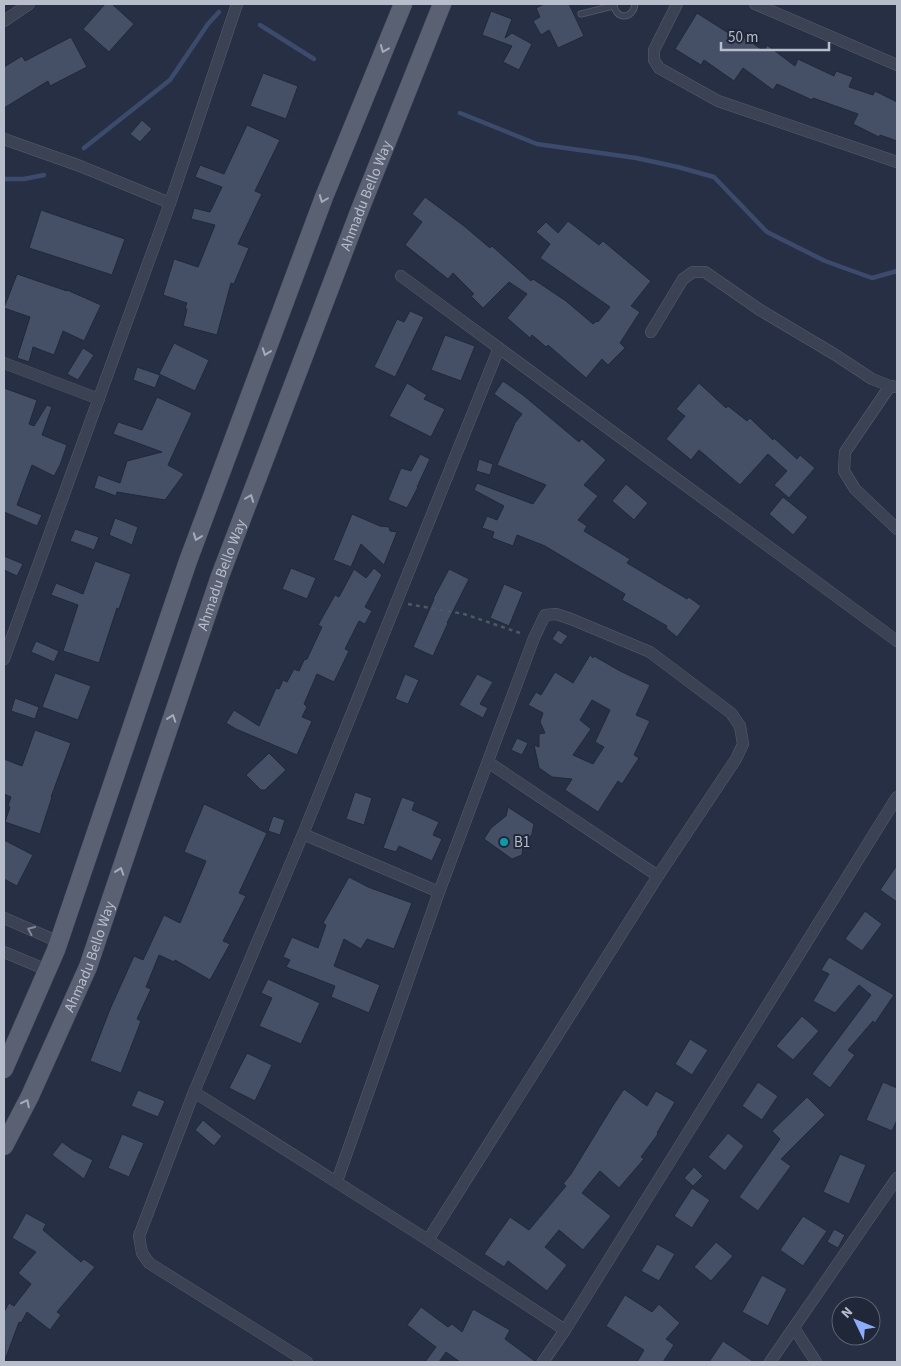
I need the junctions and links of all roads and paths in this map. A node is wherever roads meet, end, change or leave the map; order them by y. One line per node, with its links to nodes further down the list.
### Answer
1 (29, 4): 10 (street)
2 (237, 4): 14 (street)
3 (402, 4): 32 (main road, one-way to 32)
4 (442, 4): 37 (main road, Ahmadu Bello Way, one-way to 4)
5 (635, 4): 8 (lane)
6 (677, 4): 13 (street)
7 (756, 4): 11 (street)
8 (613, 5): 9 (lane)
9 (580, 14)
10 (4, 21)
11 (897, 65)
12 (4, 139): 14 (street)
13 (897, 162)
14 (170, 204): 20 (street)
15 (401, 276): 17 (street)
16 (652, 332): 19 (street)
17 (499, 348): 22 (street); 24 (street)
18 (4, 363): 20 (street)
19 (894, 387): 21 (street)
20 (99, 400): 25 (street)
21 (897, 529)
22 (397, 602): 23 (path); 28 (street)
23 (534, 638): 26 (street); 29 (street)
24 (897, 641)
25 (4, 659)
26 (488, 762): 29 (street); 30 (street)
27 (897, 797): 42 (street)
28 (303, 834): 30 (street); 36 (street)
29 (658, 876): 40 (street)
30 (439, 892): 39 (street)
31 (4, 918): 32 (street, one-way to 31)
32 (59, 942): 34 (main road)
33 (4, 952): 34 (street)
34 (47, 970): 35 (main road)
35 (4, 1070)
36 (194, 1092): 39 (street); 43 (street)
37 (4, 1146)
38 (897, 1178): 41 (street)
39 (337, 1181): 40 (street)
40 (428, 1240): 42 (street)
41 (794, 1328): 46 (street); 47 (street)
42 (565, 1330): 45 (street)
43 (288, 1357): 44 (street)
44 (307, 1362)
45 (544, 1362)
46 (770, 1362)
47 (816, 1362)

